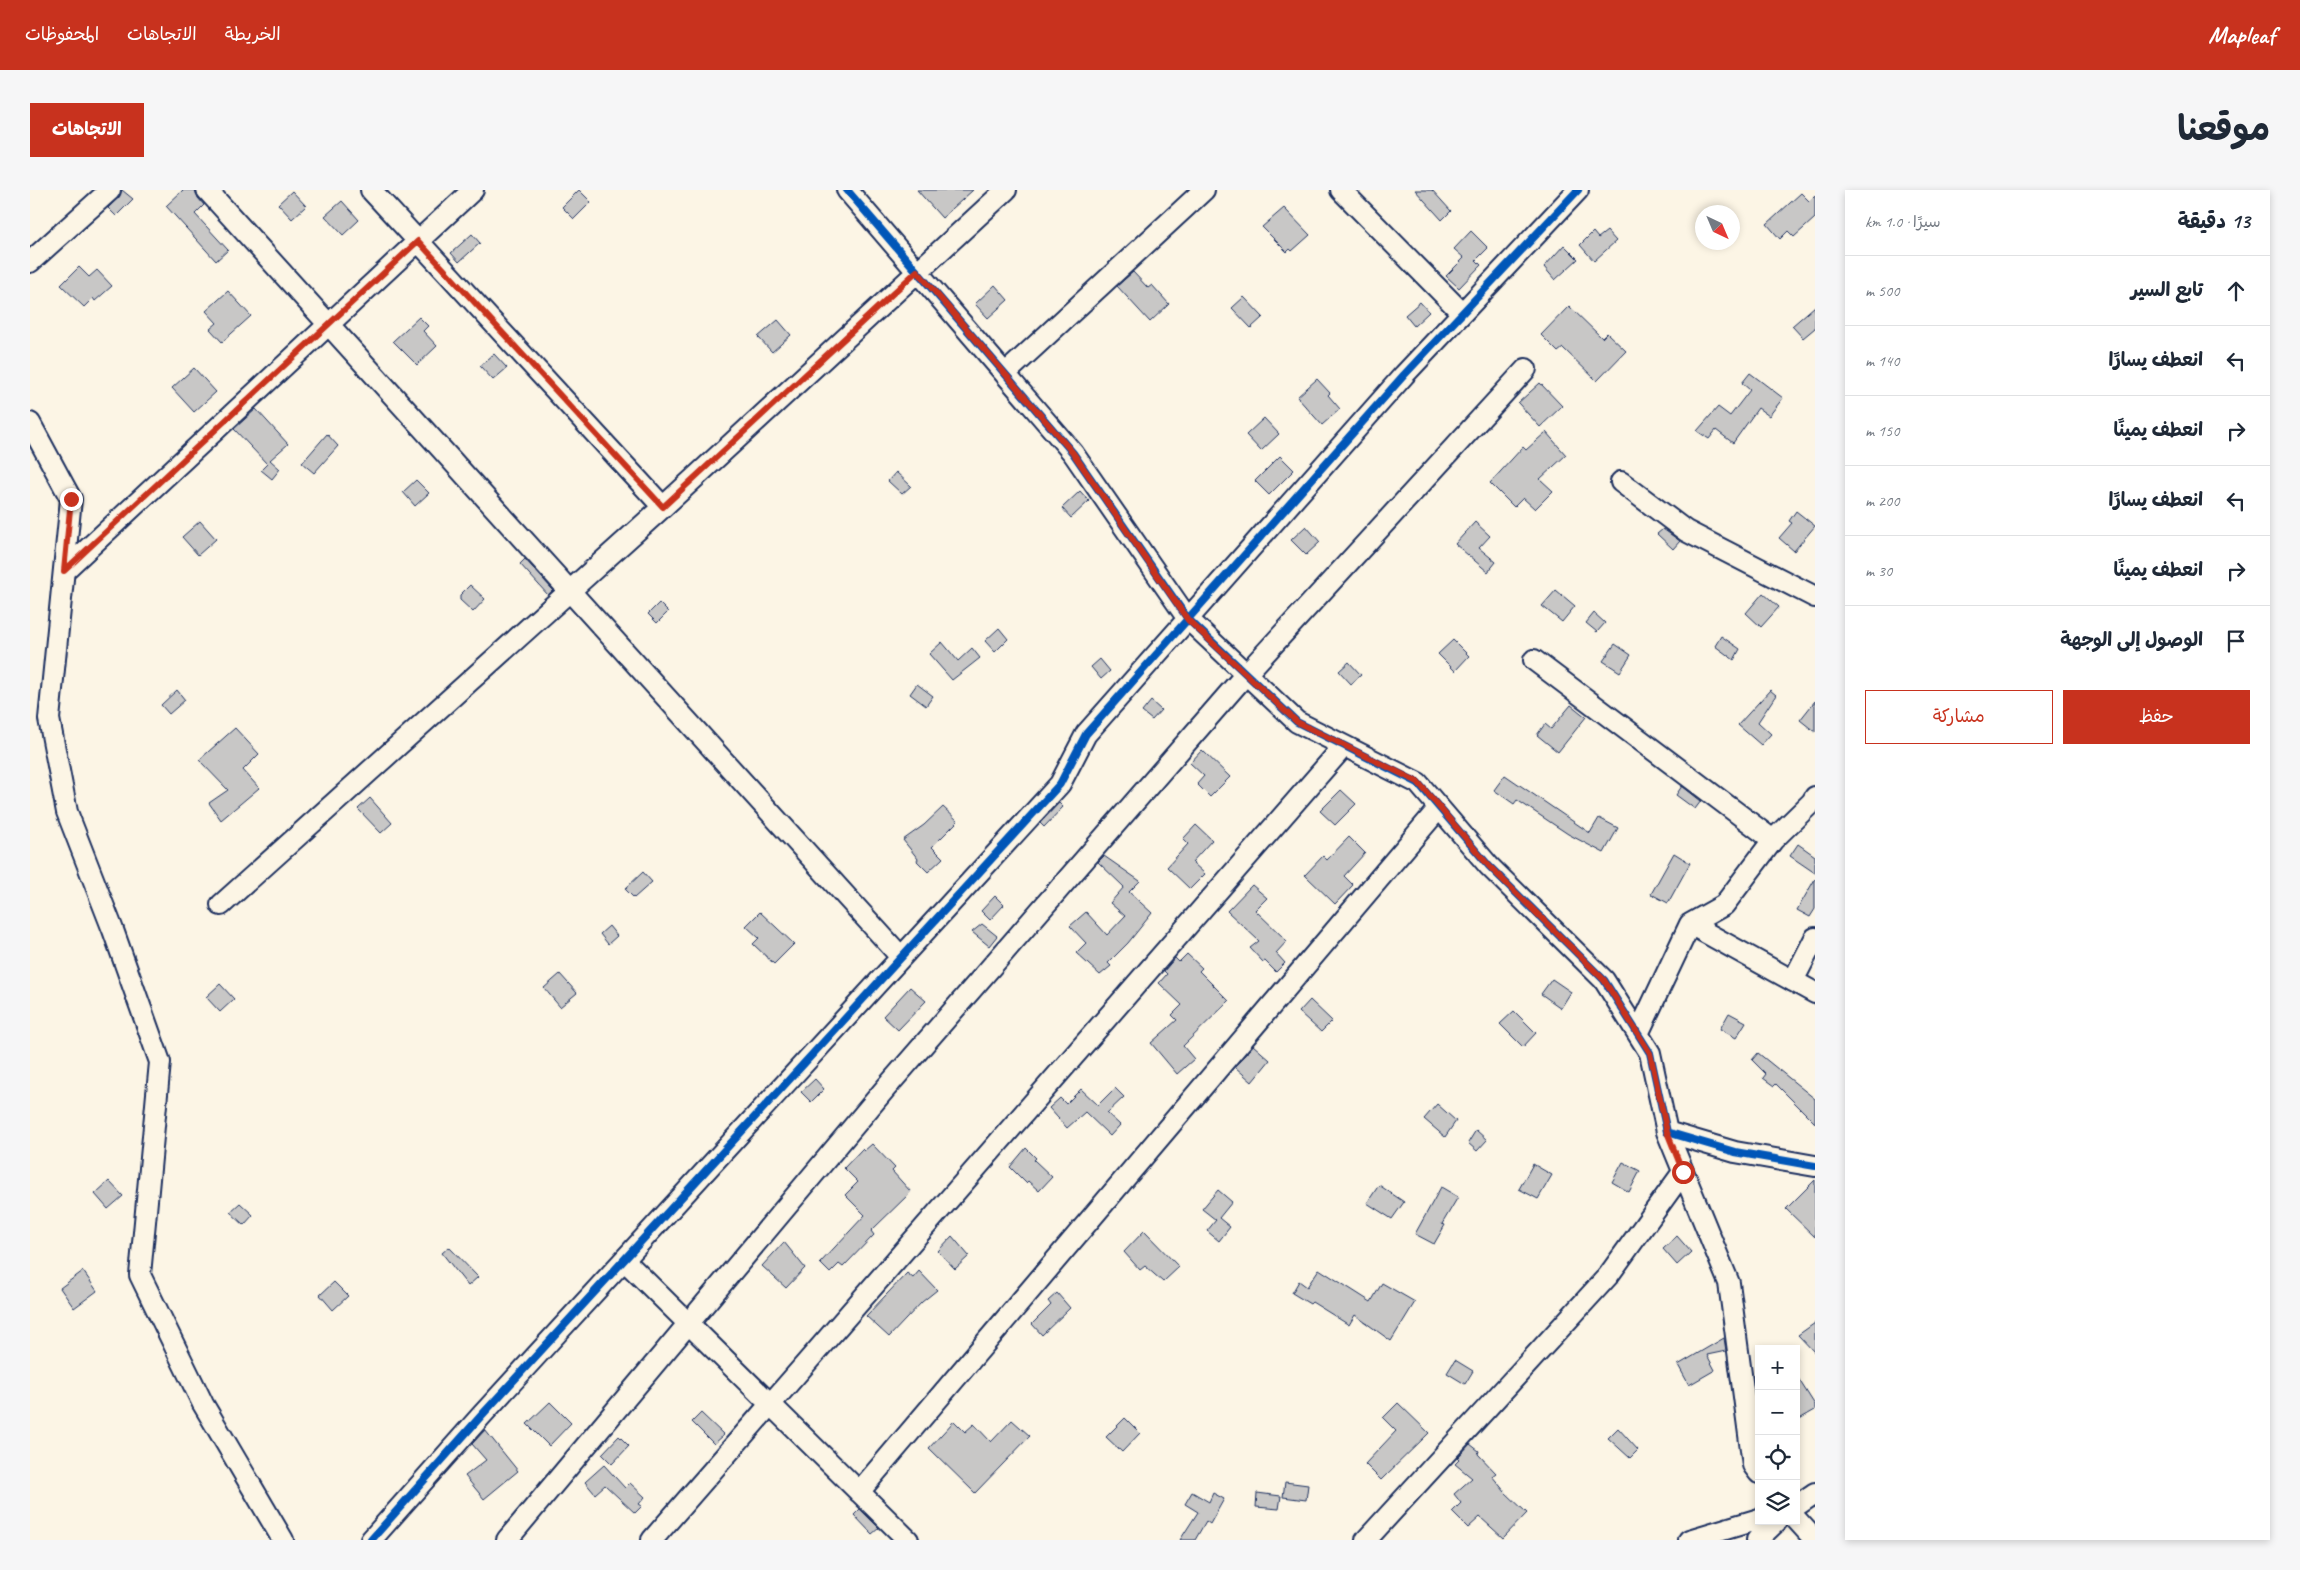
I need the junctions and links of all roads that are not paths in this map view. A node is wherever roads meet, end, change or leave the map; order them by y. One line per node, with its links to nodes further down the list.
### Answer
1 (110, 190): 11 (street)
2 (207, 190): 14 (street)
3 (371, 190): 10 (street)
4 (473, 190): 10 (street)
5 (847, 190): 12 (street)
6 (1006, 190): 12 (street)
7 (1204, 190): 16 (street)
8 (1341, 190): 13 (street)
9 (1578, 190): 13 (street)
10 (418, 241): 14 (street); 19 (street)
11 (30, 262)
12 (917, 271): 16 (street); 19 (street)
13 (1462, 313): 23 (street)
14 (328, 324): 20 (street); 21 (street)
15 (1526, 369): 25 (street)
16 (1005, 374): 23 (street)
17 (30, 423): 20 (street)
18 (1622, 482): 22 (street)
19 (663, 507): 21 (street)
20 (64, 571): 50 (street)
21 (570, 591): 30 (street); 33 (street)
22 (1815, 597)
23 (1188, 620): 25 (street); 33 (street)
24 (1534, 660): 29 (street)
25 (1246, 674): 26 (street); 41 (street)
26 (1344, 746): 28 (street); 42 (street)
27 (1814, 801): 29 (street)
28 (1440, 808): 36 (street); 44 (street)
29 (1773, 840): 31 (street)
30 (221, 905)
31 (1690, 924): 34 (street); 36 (street)
32 (1815, 938): 34 (street)
33 (901, 957): 40 (street)
34 (1793, 981): 35 (street)
35 (1815, 993)
36 (1638, 1034): 37 (street)
37 (1667, 1132): 38 (street); 39 (street)
38 (1815, 1166)
39 (1683, 1172): 43 (street); 55 (street)
40 (624, 1260): 41 (street); 51 (street)
41 (689, 1323): 42 (street); 52 (street)
42 (770, 1404): 44 (street); 53 (street)
43 (1755, 1468)
44 (859, 1492): 54 (street)
45 (1815, 1494): 46 (street)
46 (1800, 1503)
47 (1755, 1520): 56 (street)
48 (1800, 1523): 58 (street)
49 (1773, 1525): 57 (street)
50 (283, 1540)
51 (371, 1540)
52 (508, 1540)
53 (652, 1540)
54 (908, 1540)
55 (1366, 1540)
56 (1689, 1540)
57 (1757, 1540)
58 (1815, 1540)

